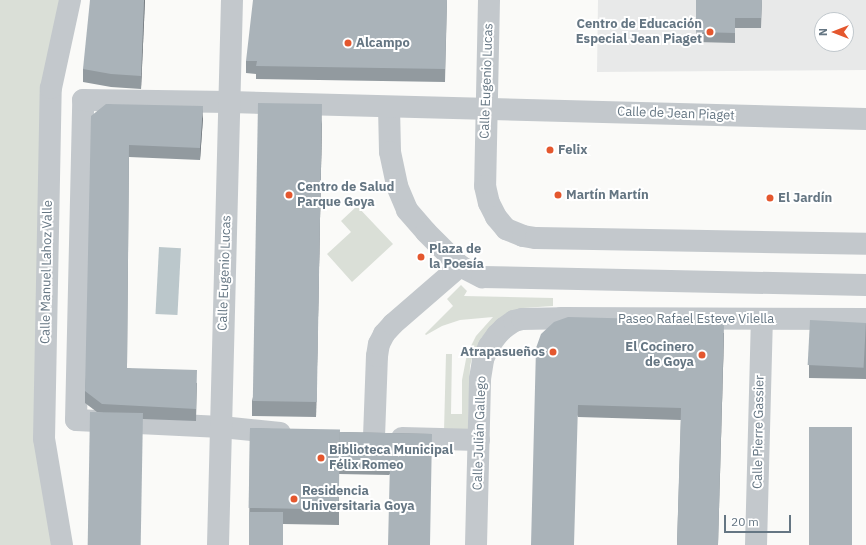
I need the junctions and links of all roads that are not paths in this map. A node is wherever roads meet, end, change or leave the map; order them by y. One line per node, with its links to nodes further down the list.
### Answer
1 (70, 0): 19 (street, Calle Manuel Lahoz Valle)
2 (232, 0): 4 (street, Calle Eugenio Lucas)
3 (489, 0): 6 (street, Calle Eugenio Lucas)
4 (230, 102): 5 (street, Calle de Jean Piaget); 14 (street, Calle Eugenio Lucas); 14 (street, Calle de Jean Piaget)
5 (389, 107): 6 (street, Calle de Jean Piaget); 9 (street)
6 (486, 109): 7 (street, Calle de Jean Piaget); 8 (street, Calle Eugenio Lucas)
7 (866, 119)
8 (866, 244)
9 (460, 266): 10 (street); 17 (street)
10 (866, 285)
11 (762, 319): 12 (street, Paseo Rafael Esteve Vilella); 13 (street, Paseo Rafael Esteve Vilella); 22 (street, Calle Pierre Gassier)
12 (866, 319)
13 (504, 328): 18 (street, Calle Julián Gallego)
14 (221, 428): 15 (street); 20 (street, Calle Eugenio Lucas)
15 (300, 434)
16 (352, 436): 17 (street)
17 (374, 437): 18 (street)
18 (479, 440): 21 (street, Calle Julián Gallego)
19 (62, 545)
20 (218, 545)
21 (476, 545)
22 (756, 545)

